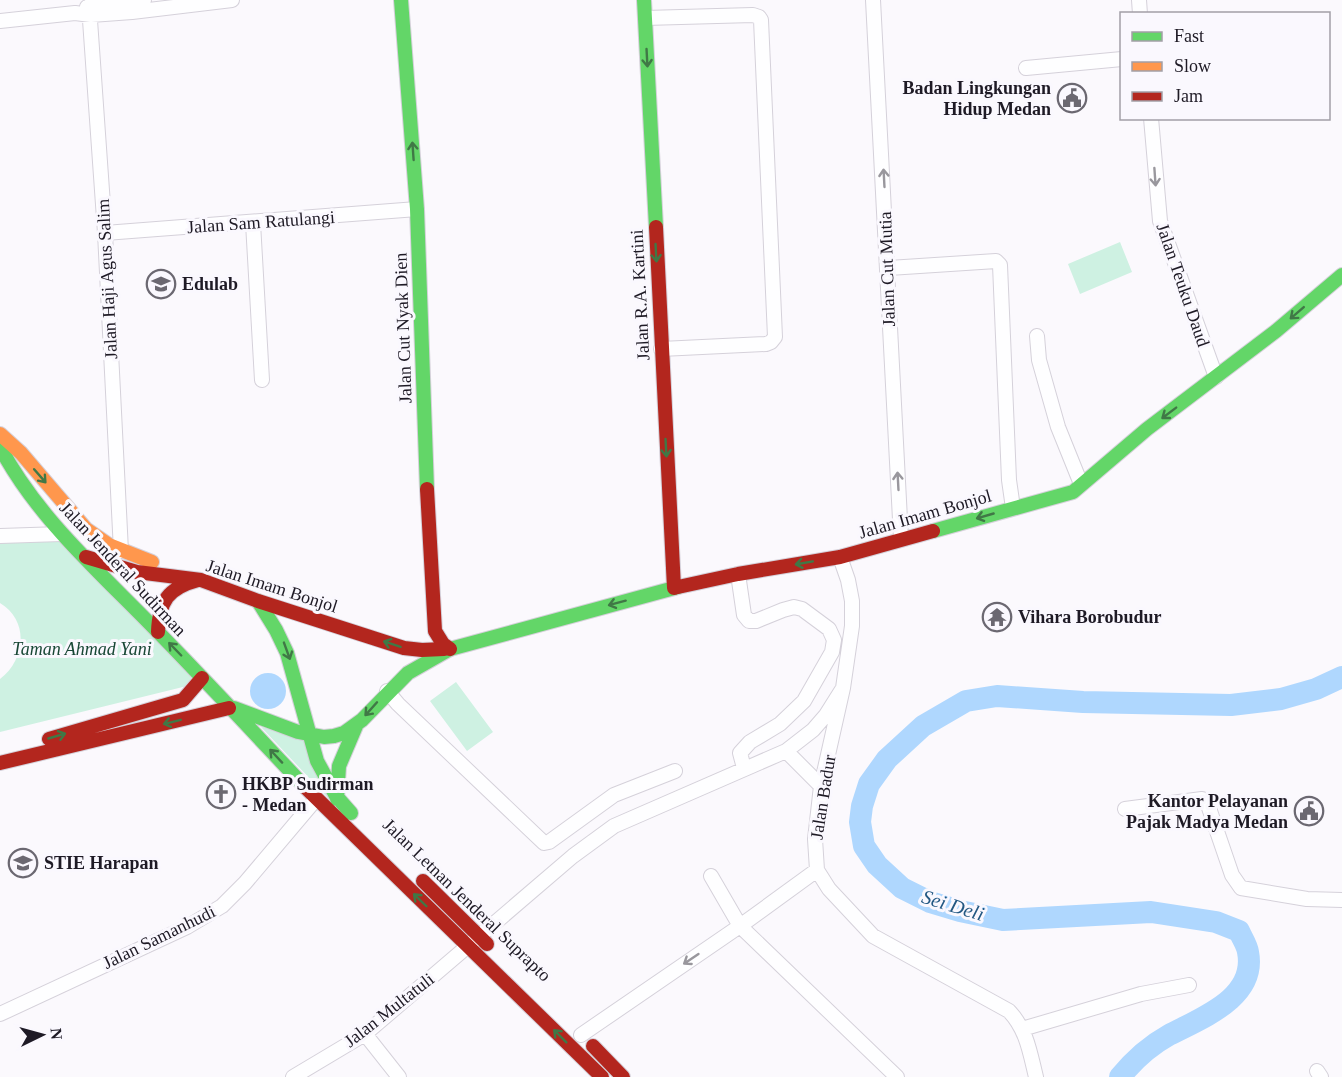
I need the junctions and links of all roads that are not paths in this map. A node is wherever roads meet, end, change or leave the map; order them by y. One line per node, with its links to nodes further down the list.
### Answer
1 (144, 0): 6 (street)
2 (232, 0): 6 (street)
3 (401, 0): 12 (main road, Jalan Cut Nyak Dien, one-way to 3)
4 (644, 0): 7 (main road, Jalan R.A. Kartini)
5 (873, 0): 15 (street, Jalan Cut Mutia, one-way to 5)
6 (90, 11): 8 (street); 14 (street, Jalan Haji Agus Salim)
7 (645, 18): 18 (main road, Jalan R.A. Kartini, one-way to 18); 18 (street)
8 (0, 21)
9 (1120, 59): 10 (street)
10 (1026, 68)
11 (1151, 120): 19 (street, Jalan Teuku Daud, one-way to 19)
12 (417, 209): 13 (street, Jalan Sam Ratulangi); 36 (main road, Jalan Cut Nyak Dien)
13 (253, 223): 14 (street, Jalan Sam Ratulangi); 20 (street)
14 (105, 233): 28 (street, Jalan Haji Agus Salim)
15 (889, 268): 24 (street); 27 (street, Jalan Cut Mutia, one-way to 15)
16 (1342, 275): 19 (main road, Jalan Imam Bonjol, one-way to 19)
17 (1037, 336): 23 (street)
18 (661, 349): 33 (main road, Jalan R.A. Kartini, one-way to 33)
19 (1216, 377): 23 (main road, Jalan Imam Bonjol, one-way to 23)
20 (262, 380)
21 (0, 434): 28 (main road, Jalan Jenderal Sudirman, one-way to 28)
22 (0, 447): 25 (main road, Jalan Jenderal Sudirman)
23 (1081, 484): 24 (main road, Jalan Imam Bonjol)
24 (1013, 507): 27 (main road, Jalan Imam Bonjol, one-way to 27)
25 (61, 534): 26 (street); 29 (main road, Jalan Jenderal Sudirman)
26 (0, 536)
27 (901, 539): 30 (main road, Jalan Imam Bonjol)
28 (122, 551): 32 (main road, Jalan Jenderal Sudirman)
29 (82, 555): 32 (main road, Jalan Imam Bonjol); 35 (main road, Jalan Jenderal Sudirman)
30 (840, 557): 31 (main road, Jalan Imam Bonjol, one-way to 31); 38 (street, Jalan Badur)
31 (738, 574): 33 (main road, Jalan Imam Bonjol); 46 (street)
32 (201, 580): 34 (main road, Jalan Imam Bonjol); 35 (main road)
33 (674, 588): 36 (main road, Jalan Imam Bonjol, one-way to 36)
34 (258, 601): 36 (main road, Jalan Imam Bonjol, one-way to 34); 42 (main road, Jalan Letnan Jenderal Suprapto, one-way to 42)
35 (158, 632): 37 (main road, Jalan Jenderal Sudirman, one-way to 35)
36 (450, 648): 39 (main road, Jalan Imam Bonjol)
37 (202, 678): 40 (main road, Jalan Jenderal Sudirman); 43 (main road, one-way to 37)
38 (843, 688): 44 (street, Jalan Multatuli); 48 (street, Jalan Badur)
39 (387, 691): 41 (main road, Jalan Imam Bonjol, one-way to 41); 47 (street)
40 (229, 708): 42 (main road); 45 (main road, one-way to 45); 49 (main road, Jalan Letnan Jenderal Suprapto, one-way to 40)
41 (356, 726): 42 (main road); 50 (main road, Jalan Imam Bonjol)
42 (309, 733): 50 (main road, Jalan Letnan Jenderal Suprapto)
43 (0, 751)
44 (786, 751): 46 (street, Jalan Multatuli); 48 (street)
45 (0, 764)
46 (744, 768): 58 (street, Jalan Multatuli)
47 (675, 771)
48 (821, 786): 54 (street, Jalan Badur)
49 (316, 799): 59 (main road, Jalan Letnan Jenderal Suprapto, one-way to 49); 62 (street, Jalan Samanhudi)
50 (337, 799): 52 (main road, Jalan Letnan Jenderal Suprapto)
51 (1125, 809): 56 (street)
52 (361, 823)
53 (410, 869): 58 (main road, Jalan Letnan Jenderal Suprapto)
54 (817, 870): 57 (street); 63 (street)
55 (711, 876): 57 (street)
56 (1342, 900)
57 (740, 926): 64 (street, one-way to 64); 70 (street)
58 (479, 936): 59 (street, Jalan Multatuli); 60 (main road, Jalan Letnan Jenderal Suprapto)
59 (467, 946): 65 (street, Jalan Multatuli); 68 (main road, Jalan Letnan Jenderal Suprapto, one-way to 59)
60 (496, 953)
61 (1189, 985): 63 (street)
62 (0, 1014)
63 (1022, 1029): 71 (street)
64 (577, 1031): 69 (main road)
65 (364, 1034): 66 (street, Jalan Multatuli); 67 (street)
66 (294, 1077)
67 (399, 1077)
68 (602, 1077)
69 (623, 1077)
70 (897, 1077)
71 (1036, 1077)

